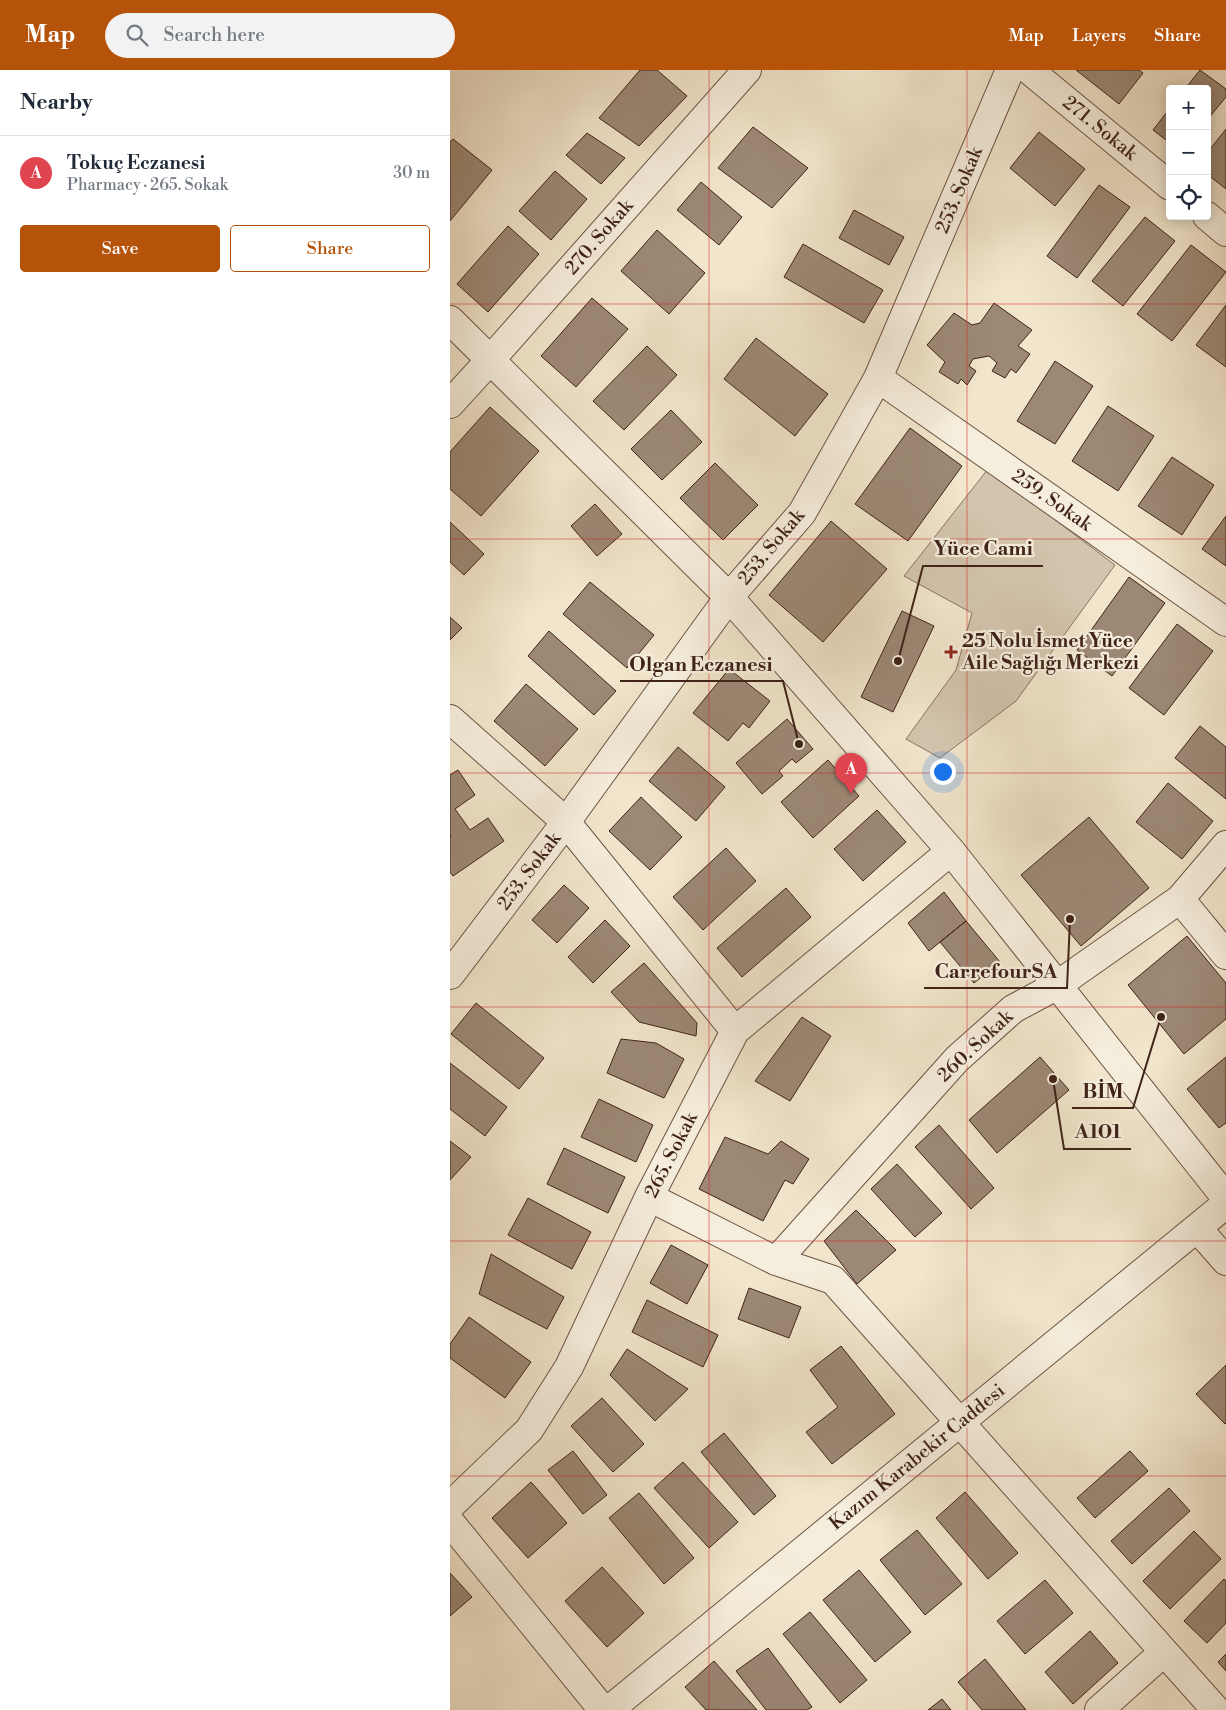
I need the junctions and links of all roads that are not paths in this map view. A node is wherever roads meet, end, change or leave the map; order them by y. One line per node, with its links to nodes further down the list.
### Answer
1 (746, 70): 8 (street, 270. Sokak)
2 (1010, 70): 9 (street, 253. Sokak)
3 (1029, 70): 4 (street, 271. Sokak)
4 (1166, 183)
5 (1211, 219): 6 (street)
6 (1226, 232)
7 (450, 320): 8 (street)
8 (491, 359): 10 (street, 270. Sokak); 11 (street)
9 (878, 378): 11 (street, 253. Sokak); 12 (street, 259. Sokak)
10 (450, 404)
11 (729, 597): 14 (street, 253. Sokak); 16 (street)
12 (1226, 622)
13 (450, 719): 14 (street)
14 (566, 822): 19 (street, 253. Sokak); 21 (street)
15 (1226, 845): 17 (street, 260. Sokak)
16 (951, 852): 20 (street); 21 (street, 265. Sokak)
17 (1180, 899): 18 (street); 20 (street, 260. Sokak)
18 (1226, 955)
19 (450, 974)
20 (1056, 986): 23 (street); 26 (street, 260. Sokak)
21 (735, 1031): 22 (street, 265. Sokak)
22 (649, 1197): 26 (street); 29 (street, 265. Sokak)
23 (1226, 1198)
24 (1226, 1204): 25 (street, Kazım Karabekir Caddesi)
25 (1197, 1228): 27 (street); 28 (street, Kazım Karabekir Caddesi)
26 (776, 1261): 28 (street)
27 (1226, 1261)
28 (960, 1422): 31 (street); 33 (street, Kazım Karabekir Caddesi)
29 (450, 1506)
30 (450, 1522): 32 (street)
31 (1164, 1652): 34 (street); 35 (street)
32 (603, 1710)
33 (609, 1710)
34 (1099, 1710)
35 (1216, 1710)

